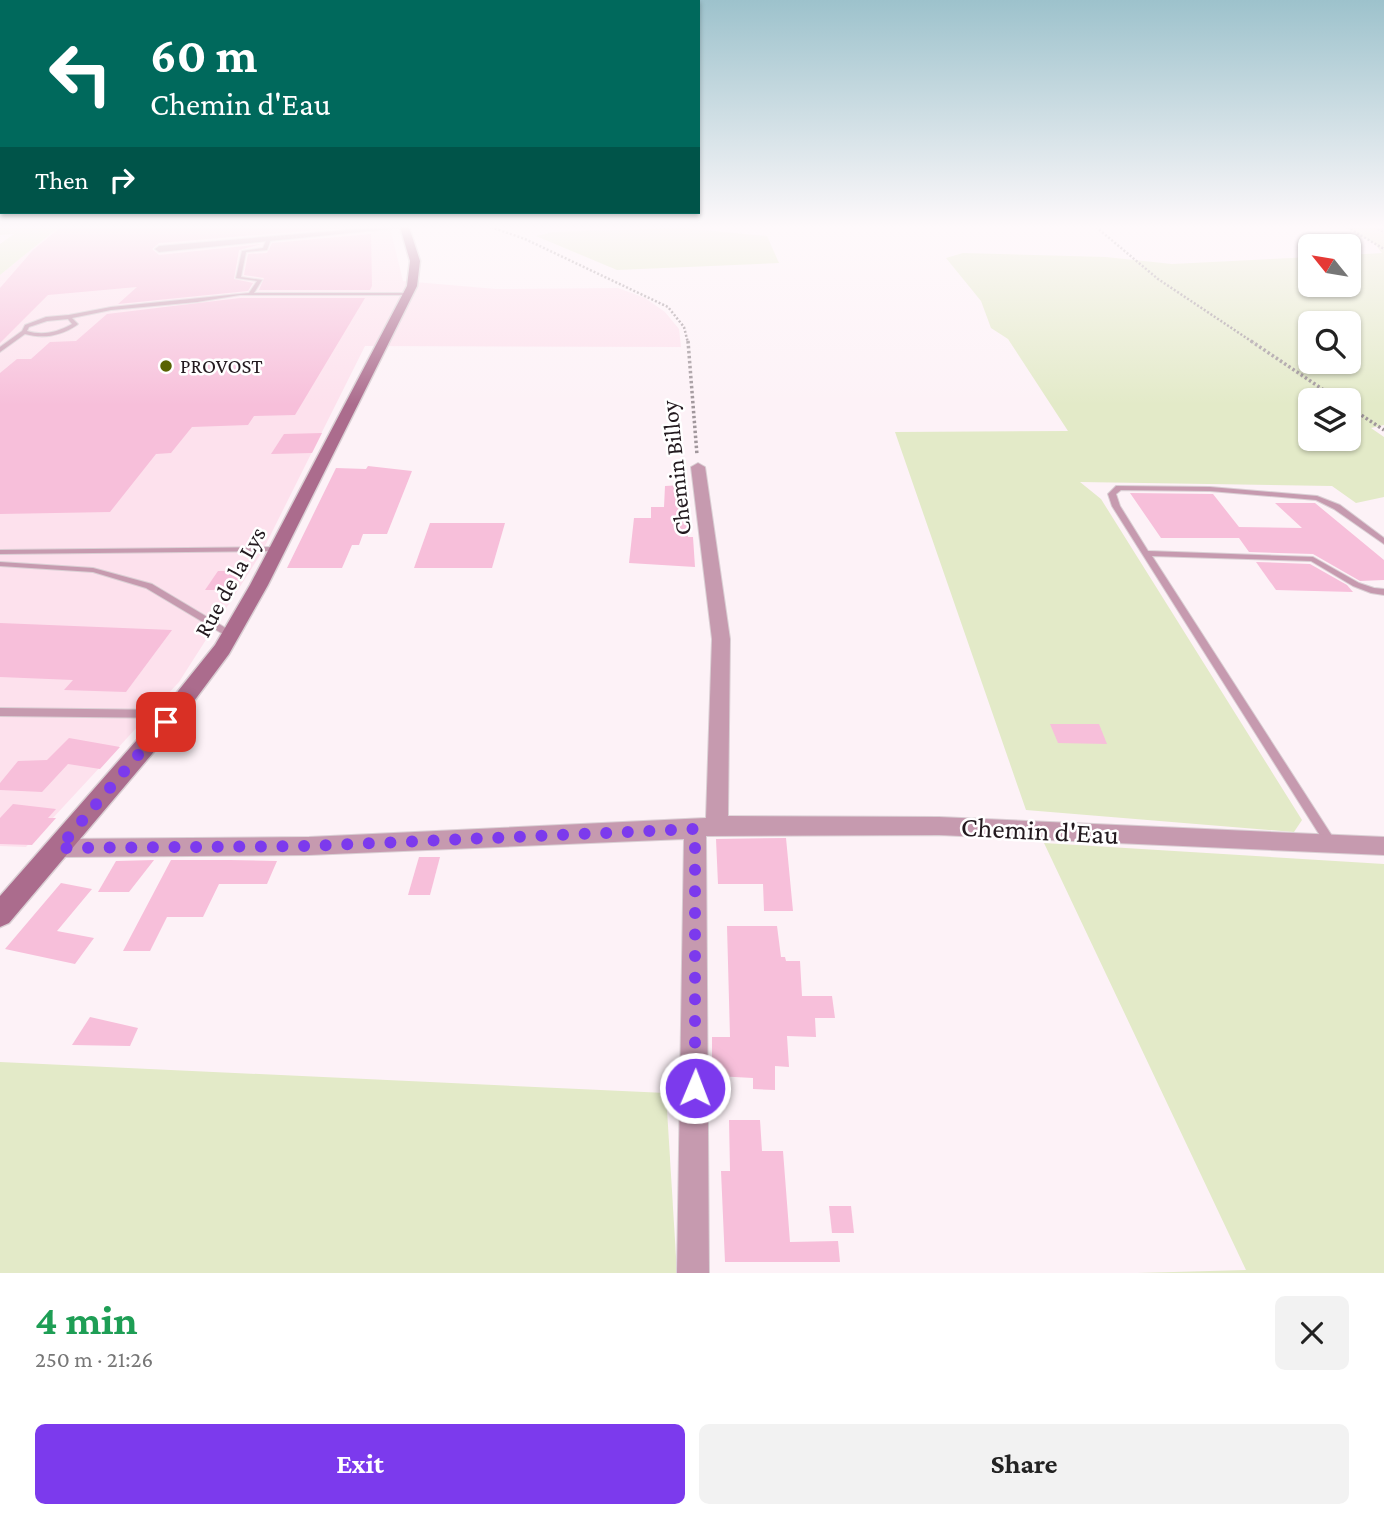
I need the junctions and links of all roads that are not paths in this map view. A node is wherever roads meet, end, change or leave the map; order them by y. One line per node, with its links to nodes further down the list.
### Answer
1 (256, 286): 4 (lane)
2 (409, 286): 3 (main road, Rue de la Lys)
3 (408, 293): 4 (lane); 10 (main road, Rue de la Lys)
4 (251, 294): 5 (lane)
5 (69, 317): 6 (lane); 6 (lane)
6 (24, 332): 7 (lane)
7 (0, 350)
8 (698, 467): 18 (street, Chemin Billoy)
9 (1384, 542): 12 (lane)
10 (278, 548): 11 (lane); 15 (main road, Rue de la Lys)
11 (0, 552)
12 (1146, 553): 14 (lane); 19 (lane)
13 (0, 564): 15 (lane)
14 (1384, 592)
15 (231, 635): 17 (main road, Rue de la Lys)
16 (0, 712): 17 (lane)
17 (172, 714): 21 (main road, Rue de la Lys)
18 (706, 827): 19 (street, Chemin d'Eau); 21 (street, Chemin d'Eau); 23 (street)
19 (1331, 844): 20 (street, Chemin d'Eau)
20 (1384, 846)
21 (59, 848): 22 (main road, Rue de la Lys)
22 (0, 915)
23 (693, 1273)

